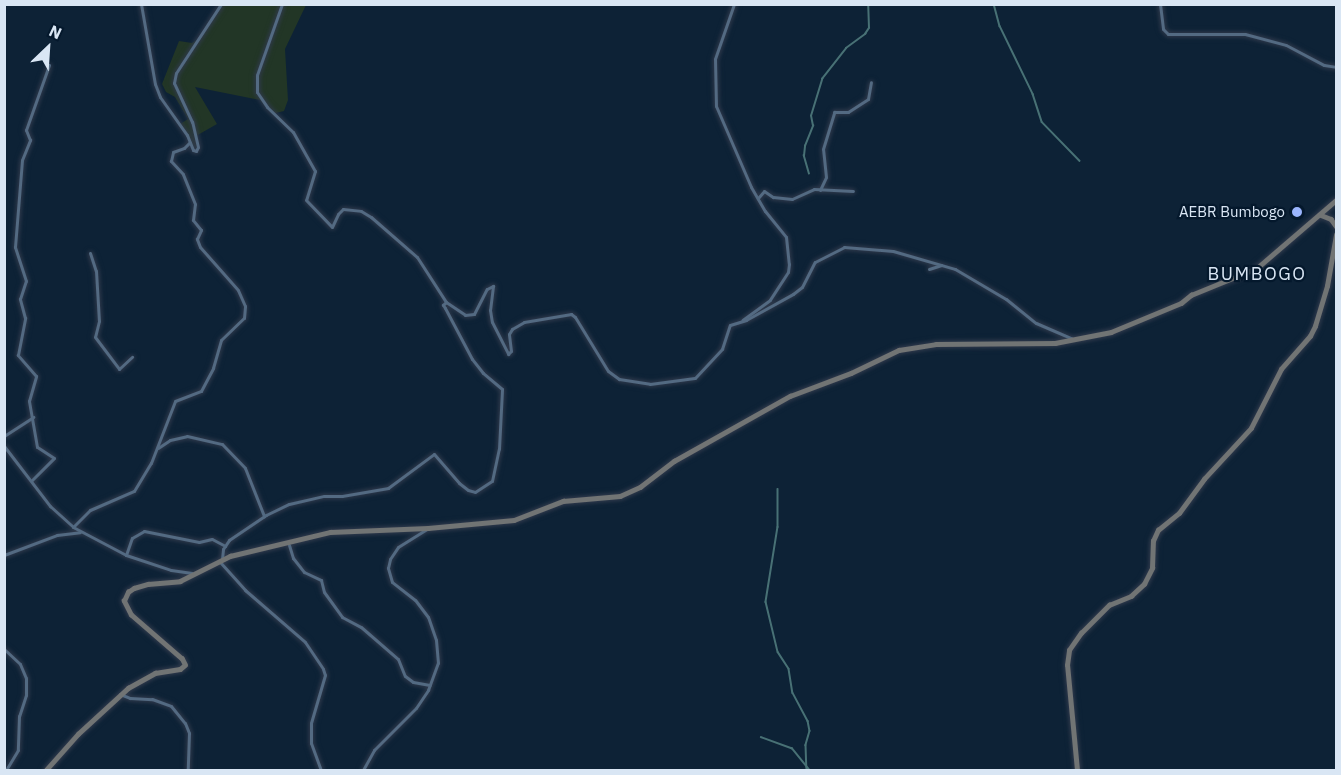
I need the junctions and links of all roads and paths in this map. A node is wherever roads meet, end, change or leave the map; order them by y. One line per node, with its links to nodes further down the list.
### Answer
1 (141, 4): 9 (street)
2 (221, 4): 9 (street)
3 (282, 4): 20 (street)
4 (734, 4): 12 (street)
5 (1160, 4): 7 (street)
6 (49, 65): 24 (street)
7 (1336, 67)
8 (871, 82): 10 (street)
9 (190, 142): 27 (street)
10 (820, 190): 11 (street); 12 (street)
11 (853, 191)
12 (758, 198): 21 (street)
13 (1336, 200): 14 (street)
14 (1321, 215): 15 (street); 22 (street)
15 (1336, 226)
16 (1336, 235): 47 (street)
17 (90, 253): 23 (street)
18 (943, 265): 19 (street); 21 (street); 22 (street)
19 (929, 269)
20 (446, 302): 21 (street); 29 (street)
21 (737, 322)
22 (1074, 340): 31 (street)
23 (132, 357)
24 (33, 417): 25 (street); 28 (street)
25 (4, 436)
26 (4, 446): 28 (street)
27 (156, 448): 29 (street); 30 (street)
28 (32, 480): 30 (street)
29 (264, 516): 34 (street)
30 (72, 527): 32 (street)
31 (428, 528): 37 (street); 40 (street)
32 (80, 532): 35 (street); 36 (street)
33 (289, 545): 40 (street)
34 (225, 546): 36 (street); 37 (street)
35 (4, 555)
36 (126, 555): 38 (street)
37 (221, 560): 38 (street); 45 (street)
38 (194, 573): 41 (street)
39 (4, 649): 42 (street)
40 (430, 685): 46 (street)
41 (120, 694): 43 (street); 44 (street)
42 (6, 771)
43 (46, 771)
44 (188, 771)
45 (321, 771)
46 (363, 771)
47 (1077, 771)

